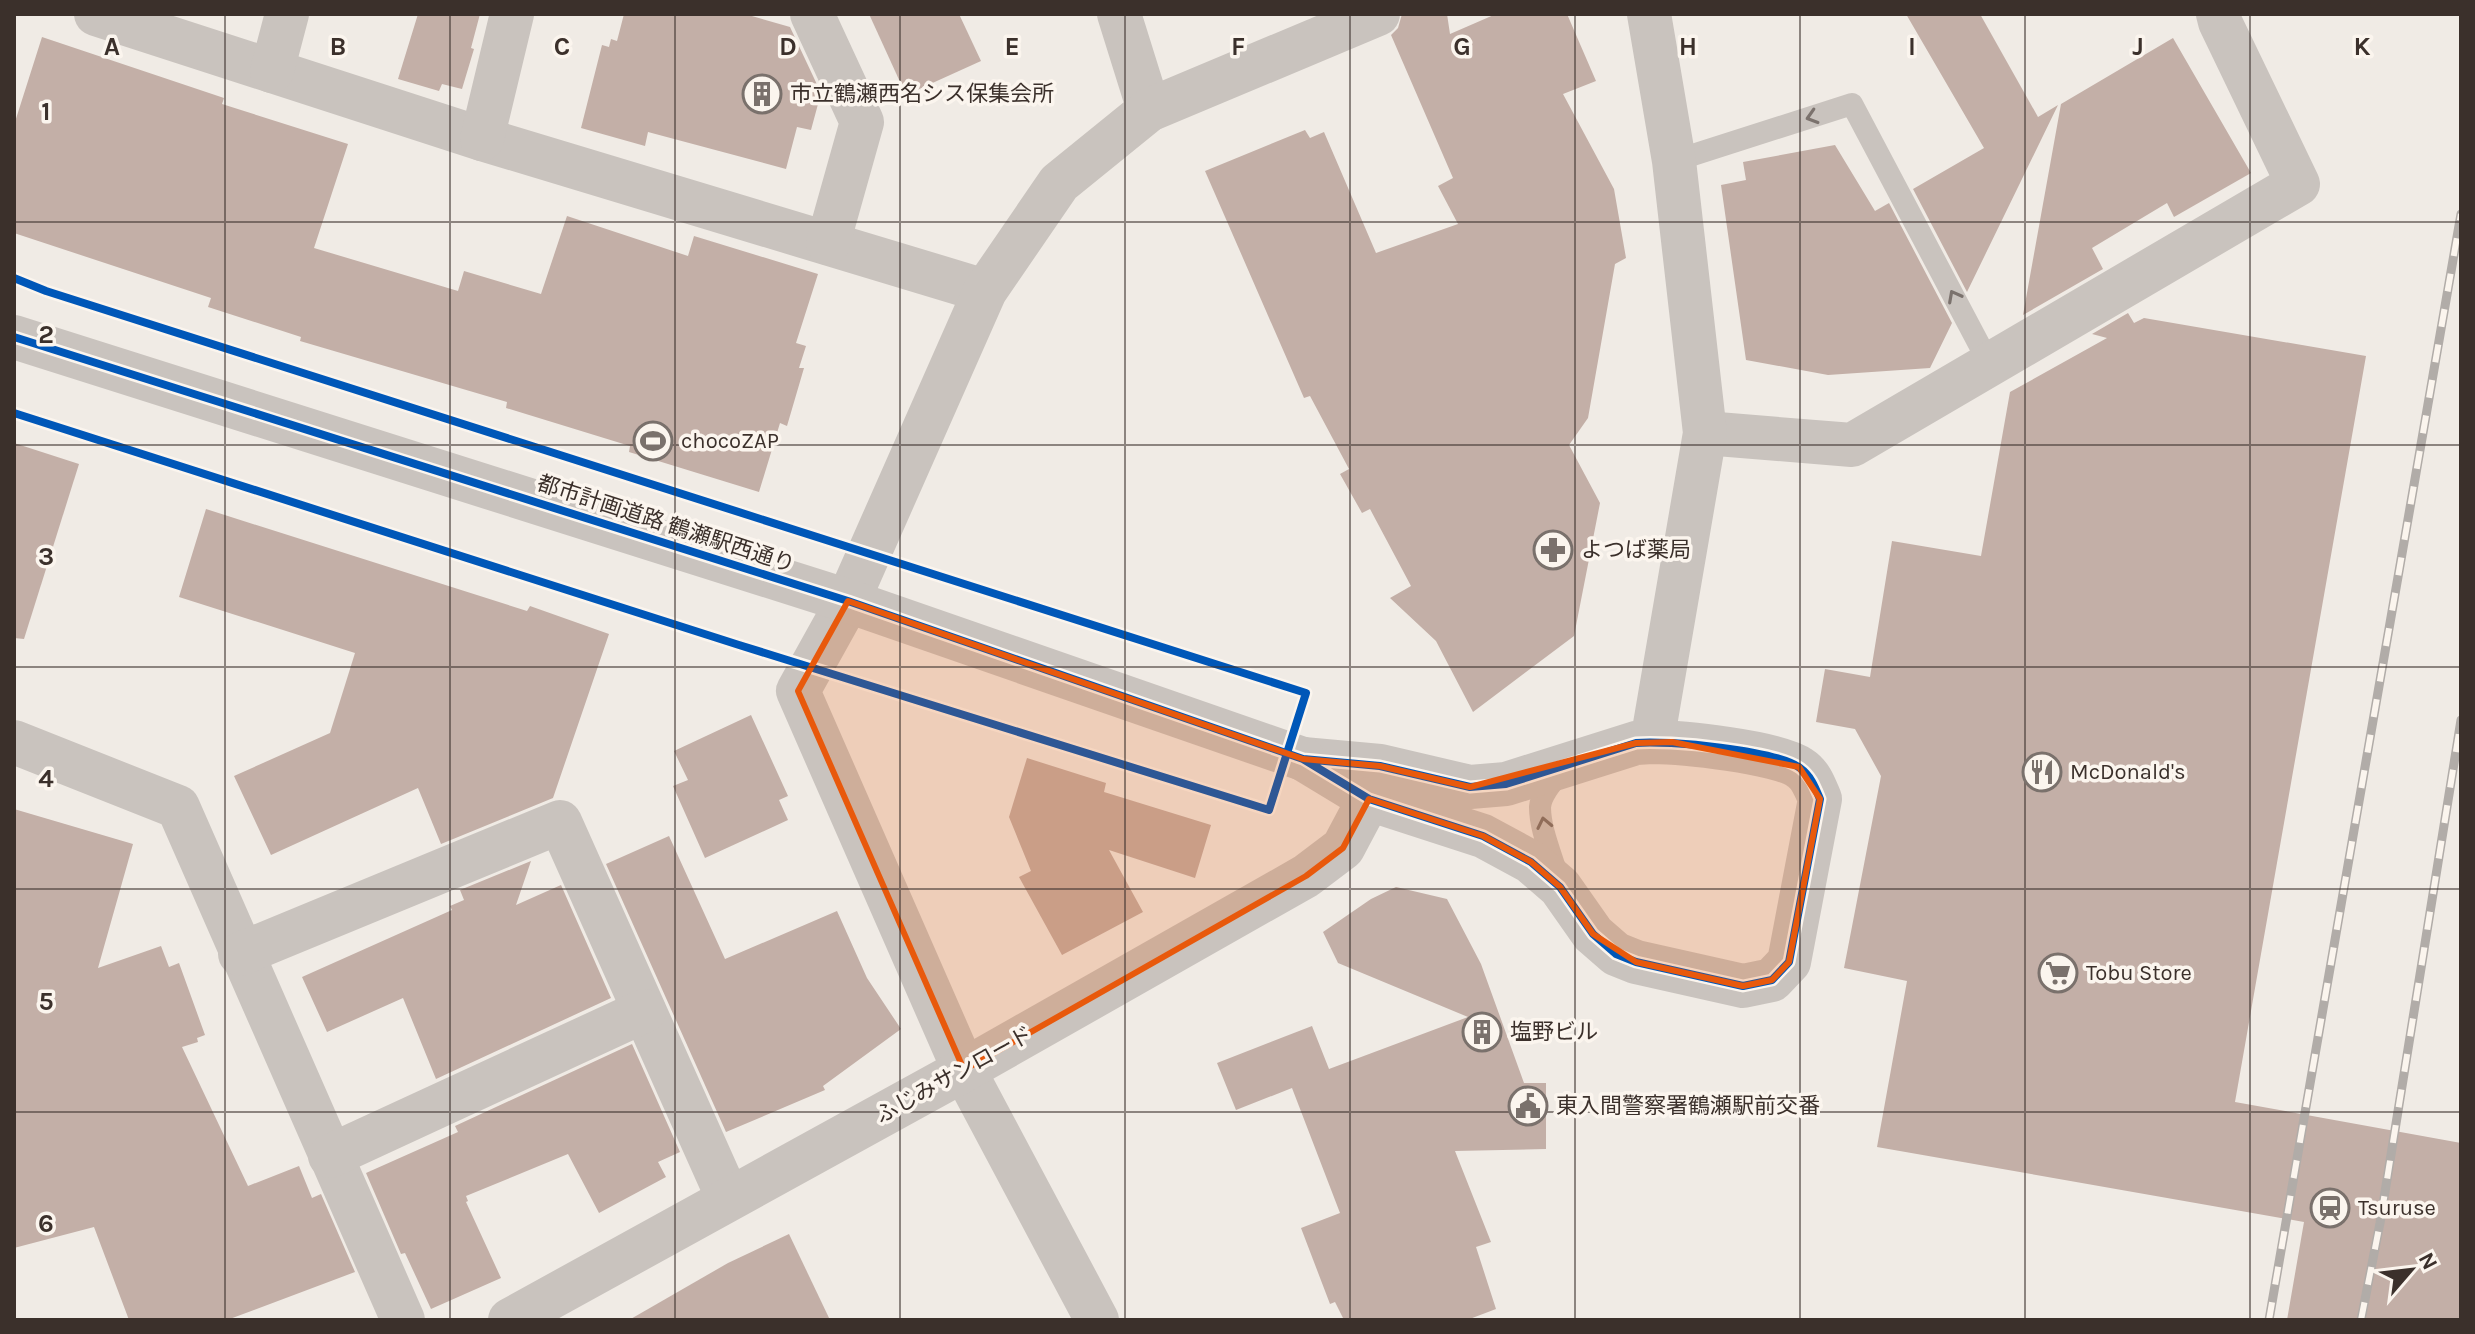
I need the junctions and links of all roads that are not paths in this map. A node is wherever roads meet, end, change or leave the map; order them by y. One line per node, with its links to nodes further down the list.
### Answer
1 (96, 14): 9 (street)
2 (287, 14): 9 (street)
3 (512, 14): 11 (street)
4 (812, 14): 13 (street)
5 (1119, 14): 10 (street)
6 (1378, 14): 10 (street)
7 (1649, 14): 12 (street)
8 (2218, 14): 16 (street)
9 (272, 71): 11 (street)
10 (1149, 110): 14 (street)
11 (482, 139): 13 (street)
12 (1674, 161): 16 (lane, one-way to 12); 17 (street)
13 (828, 243): 14 (street)
14 (985, 291): 18 (street)
15 (14, 337): 18 (street, 都市計画道路 鶴瀬駅西通り)
16 (1990, 365): 17 (street)
17 (1705, 433): 20 (street)
18 (848, 601): 21 (street, 都市計画道路 鶴瀬駅西通り); 27 (street)
19 (14, 742): 25 (street)
20 (1652, 742): 22 (street); 24 (street)
21 (1303, 759): 22 (street); 23 (street)
22 (1567, 767): 24 (lane, one-way to 22)
23 (1369, 799): 24 (street); 27 (street, ふじみサンロード)
24 (1560, 887)
25 (240, 954): 26 (street); 28 (street)
26 (644, 1011): 28 (street); 29 (street)
27 (964, 1070): 29 (street, ふじみサンロード); 32 (street)
28 (330, 1156): 30 (street)
29 (728, 1198): 31 (street, ふじみサンロード)
30 (403, 1320)
31 (510, 1320)
32 (1097, 1320)

